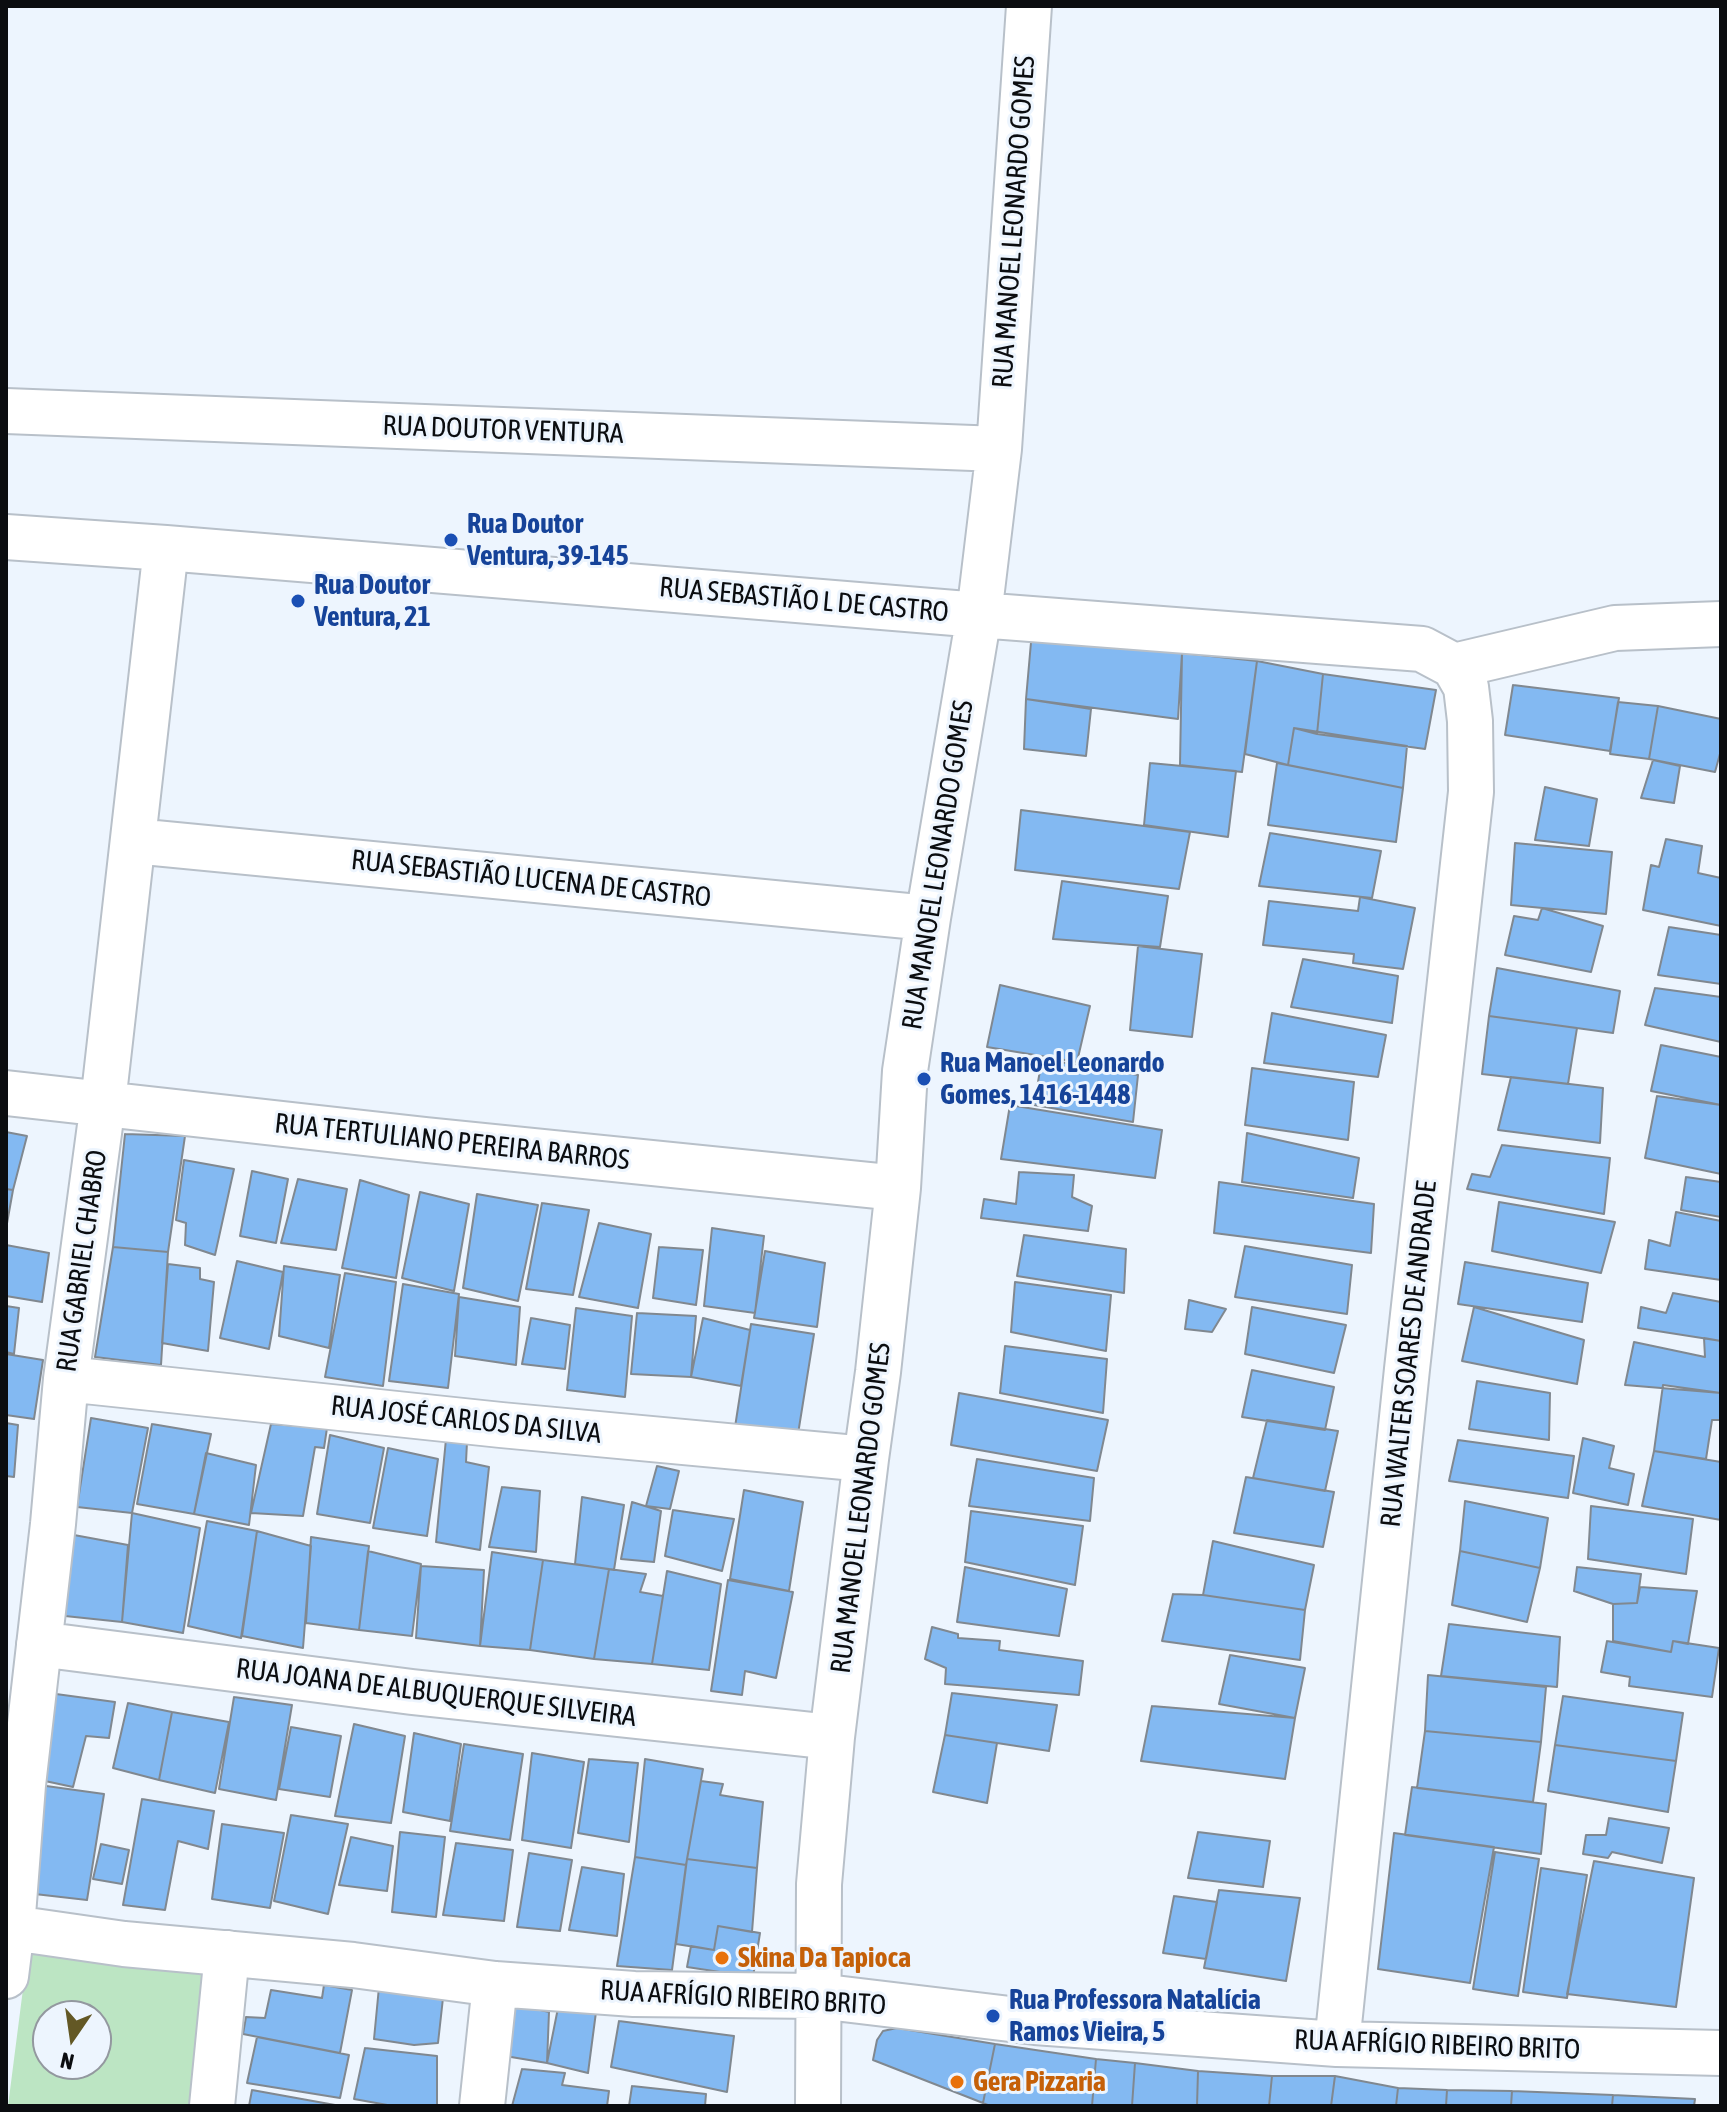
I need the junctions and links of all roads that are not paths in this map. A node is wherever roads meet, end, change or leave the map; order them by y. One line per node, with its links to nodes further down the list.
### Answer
1 (1029, 6): 3 (street, RUA MANOEL LEONARDO GOMES)
2 (6, 411): 3 (street, RUA DOUTOR VENTURA)
3 (999, 449): 6 (street, RUA MANOEL LEONARDO GOMES)
4 (6, 537): 5 (street, RUA SEBASTIÃO L DE CASTRO)
5 (166, 548): 6 (street, RUA SEBASTIÃO L DE CASTRO); 9 (street, RUA GABRIEL CHABRO)
6 (979, 615): 8 (street, RUA SEBASTIÃO L DE CASTRO); 10 (street, RUA MANOEL LEONARDO GOMES)
7 (1721, 624): 8 (street)
8 (1454, 666): 23 (street, RUA WALTER SOARES DE ANDRADE)
9 (134, 841): 10 (street, RUA SEBASTIÃO LUCENA DE CASTRO); 12 (street, RUA GABRIEL CHABRO)
10 (928, 918): 13 (street, RUA MANOEL LEONARDO GOMES)
11 (6, 1093): 12 (street, RUA TERTULIANO PEREIRA BARROS)
12 (103, 1103): 13 (street, RUA TERTULIANO PEREIRA BARROS); 14 (street, RUA GABRIEL CHABRO)
13 (898, 1188): 15 (street, RUA MANOEL LEONARDO GOMES)
14 (66, 1379): 15 (street, RUA JOSÉ CARLOS DA SILVA); 16 (street, RUA GABRIEL CHABRO)
15 (866, 1459): 17 (street, RUA MANOEL LEONARDO GOMES)
16 (39, 1644): 17 (street, RUA JOANA DE ALBUQUERQUE SILVEIRA); 18 (street, RUA GABRIEL CHABRO)
17 (832, 1737): 22 (street, RUA MANOEL LEONARDO GOMES)
18 (9, 1927): 19 (street, RUA AFRÍGIO RIBEIRO BRITO); 20 (street, RUA GABRIEL CHABRO)
19 (227, 1953): 21 (street, RUA AFRÍGIO RIBEIRO BRITO); 25 (street)
20 (6, 1976)
21 (495, 1984): 22 (street, RUA AFRÍGIO RIBEIRO BRITO); 26 (street)
22 (818, 1996): 23 (street, RUA AFRÍGIO RIBEIRO BRITO); 27 (street, RUA MANOEL LEONARDO GOMES)
23 (1337, 2044): 24 (street, RUA AFRÍGIO RIBEIRO BRITO)
24 (1721, 2053)
25 (212, 2106)
26 (482, 2106)
27 (818, 2106)

